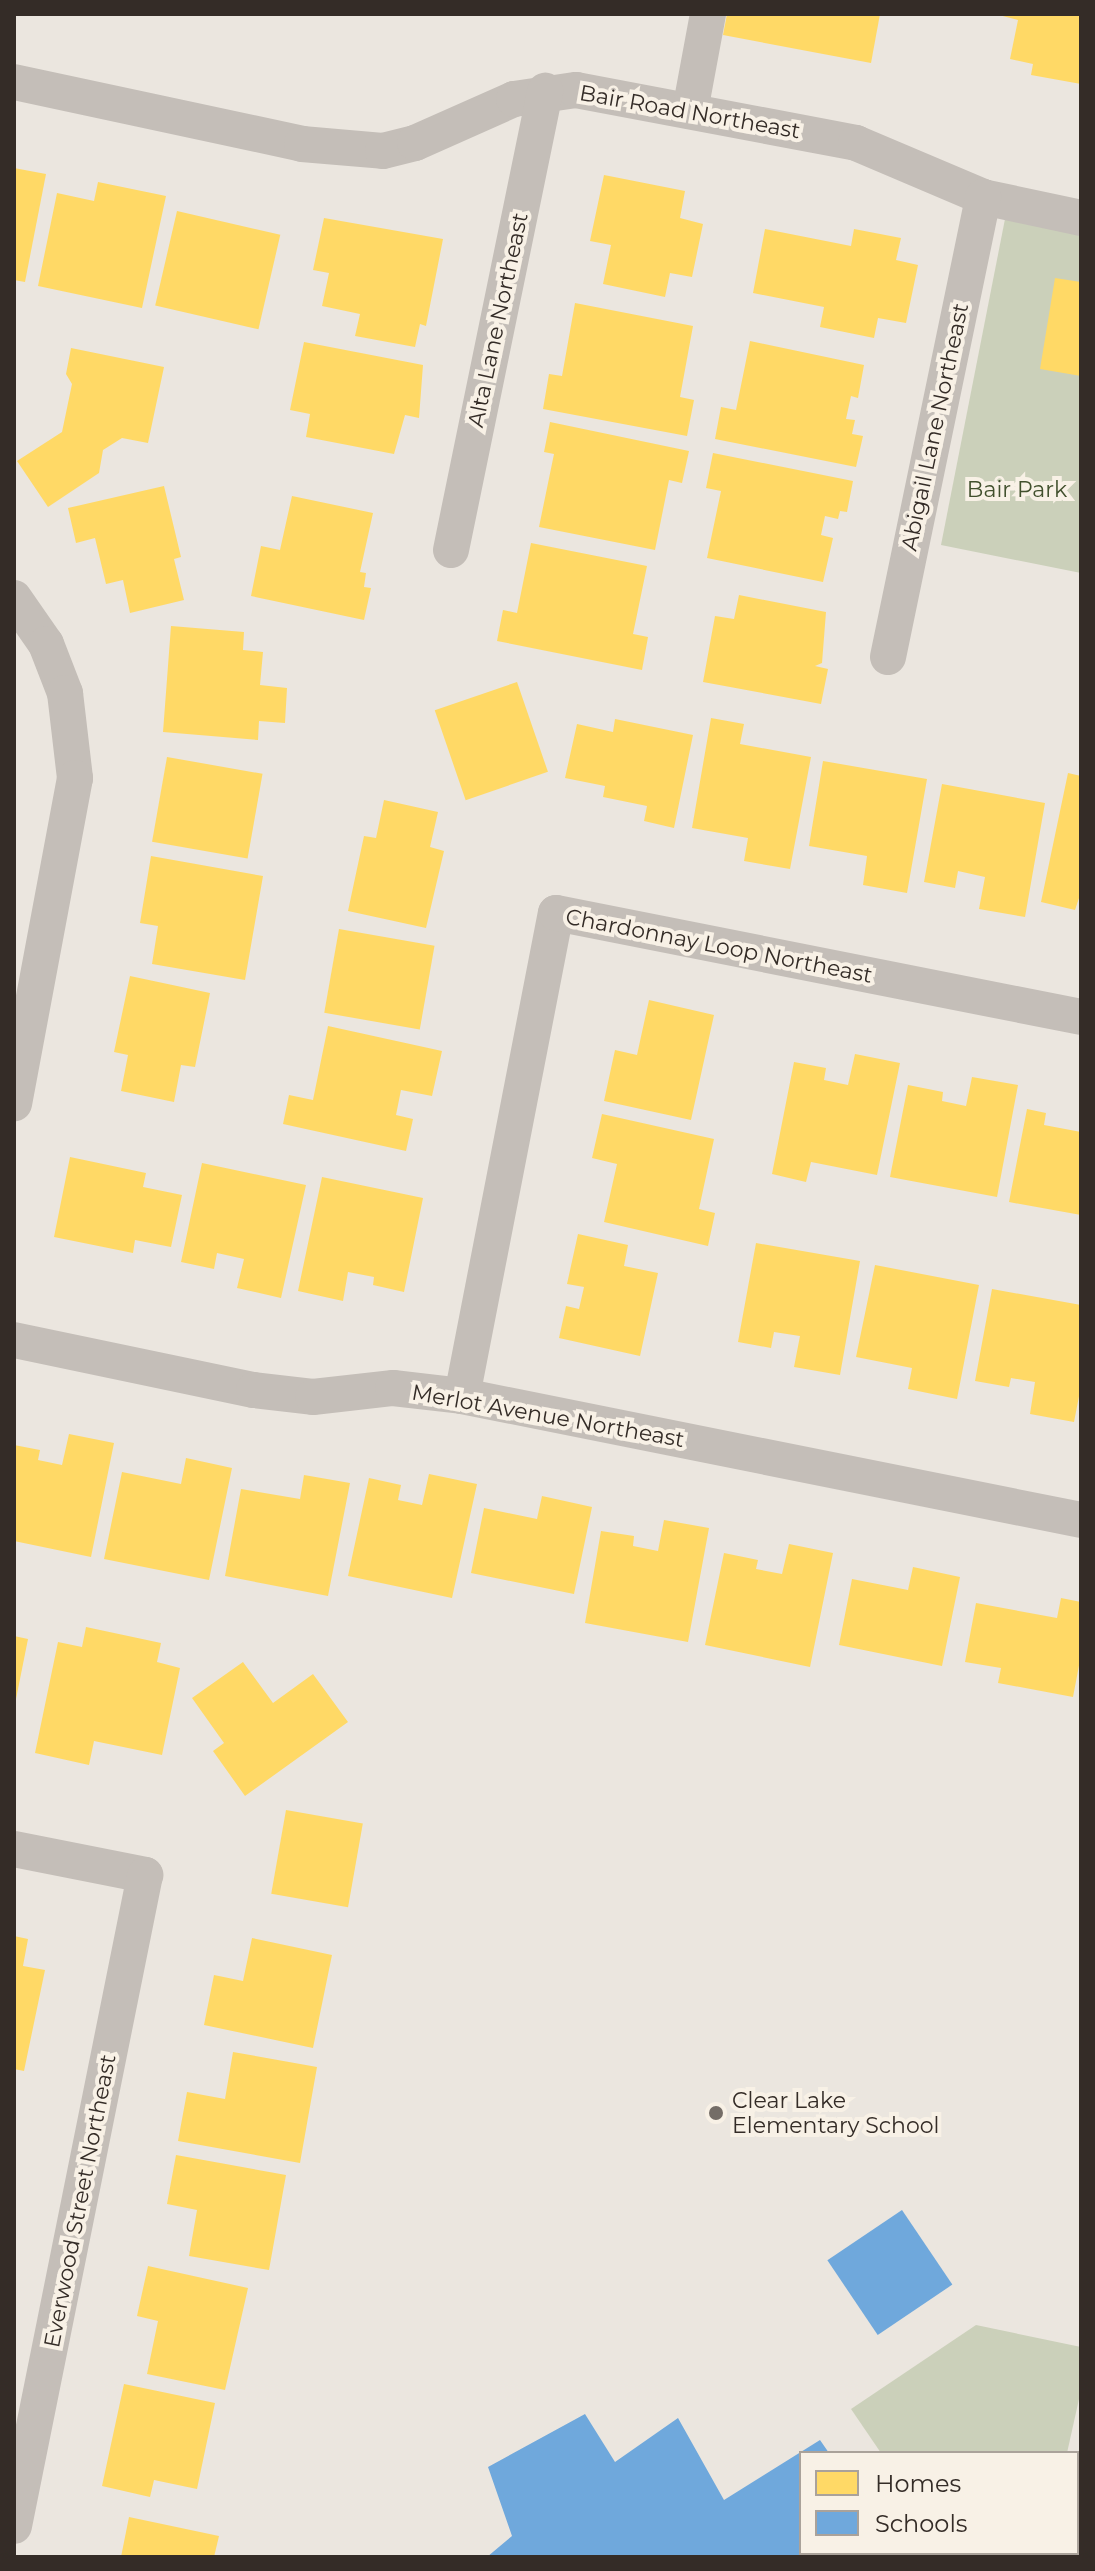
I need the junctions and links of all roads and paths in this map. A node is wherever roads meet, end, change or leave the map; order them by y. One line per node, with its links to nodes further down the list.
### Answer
1 (708, 14): 4 (street)
2 (14, 82): 3 (street, Bair Road Northeast)
3 (545, 91): 4 (street, Bair Road Northeast); 7 (street, Alta Lane Northeast)
4 (690, 111): 5 (street, Bair Road Northeast)
5 (983, 197): 6 (street, Bair Road Northeast); 9 (street, Abigail Lane Northeast)
6 (1081, 218)
7 (451, 550)
8 (14, 598): 11 (street)
9 (888, 657)
10 (1081, 1017): 13 (street, Chardonnay Loop Northeast)
11 (14, 1103)
12 (14, 1340): 13 (street, Merlot Avenue Northeast)
13 (462, 1396): 14 (street, Merlot Avenue Northeast)
14 (1081, 1520)
15 (14, 1849): 16 (street, Everwood Street Northeast)
16 (22, 2443): 17 (street, Everwood Street Northeast)
17 (14, 2526)

